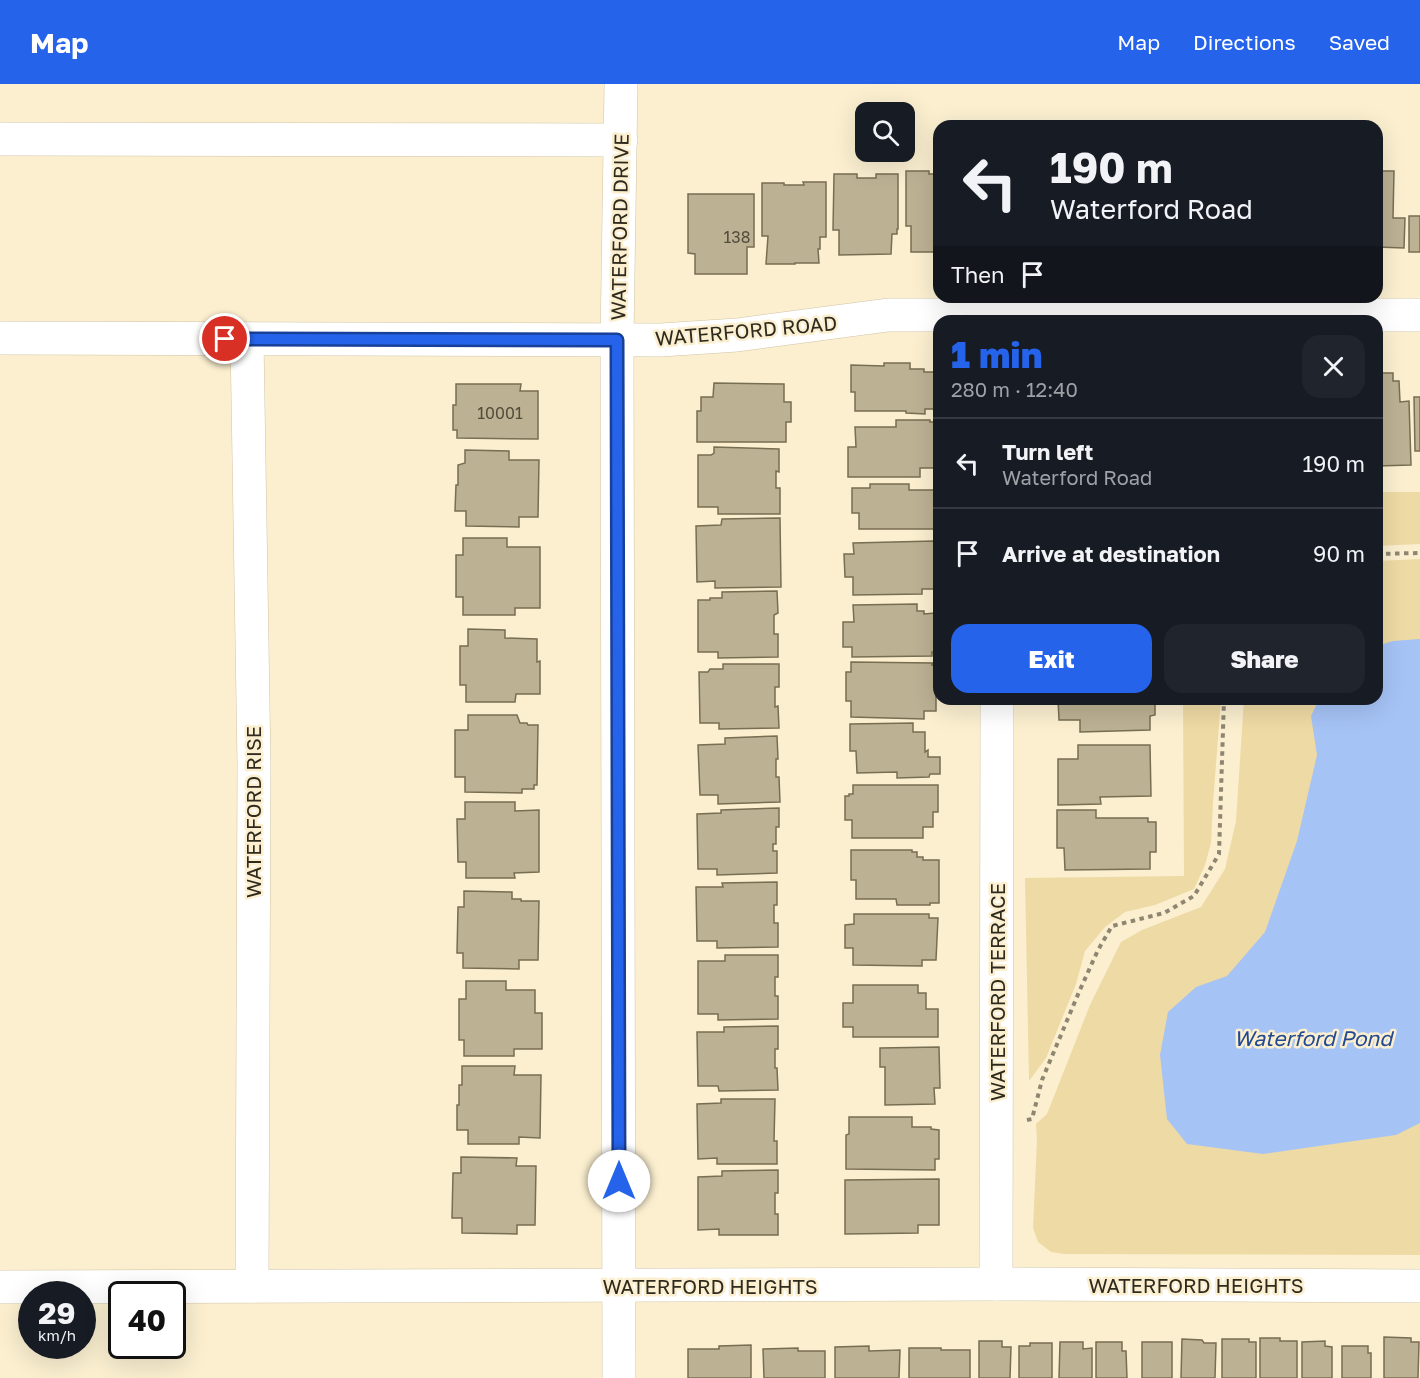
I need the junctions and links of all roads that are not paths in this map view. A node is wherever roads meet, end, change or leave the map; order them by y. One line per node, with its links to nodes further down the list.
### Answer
1 (621, 84): 3 (street, WATERFORD DRIVE)
2 (0, 139): 3 (street)
3 (621, 140): 9 (street, WATERFORD DRIVE)
4 (1383, 315): 5 (street, WATERFORD ROAD)
5 (1420, 315)
6 (933, 316): 9 (street, WATERFORD ROAD)
7 (0, 338): 8 (street, WATERFORD ROAD)
8 (248, 339): 9 (street, WATERFORD ROAD); 12 (street, WATERFORD RISE)
9 (617, 340): 13 (street, WATERFORD DRIVE)
10 (997, 705): 11 (street, WATERFORD TERRACE)
11 (996, 1284): 13 (street, WATERFORD HEIGHTS); 14 (street, WATERFORD HEIGHTS)
12 (252, 1286): 13 (street, WATERFORD HEIGHTS); 15 (street, WATERFORD HEIGHTS)
13 (619, 1286): 16 (street, WATERFORD DRIVE)
14 (1420, 1286)
15 (0, 1287)
16 (619, 1378)

